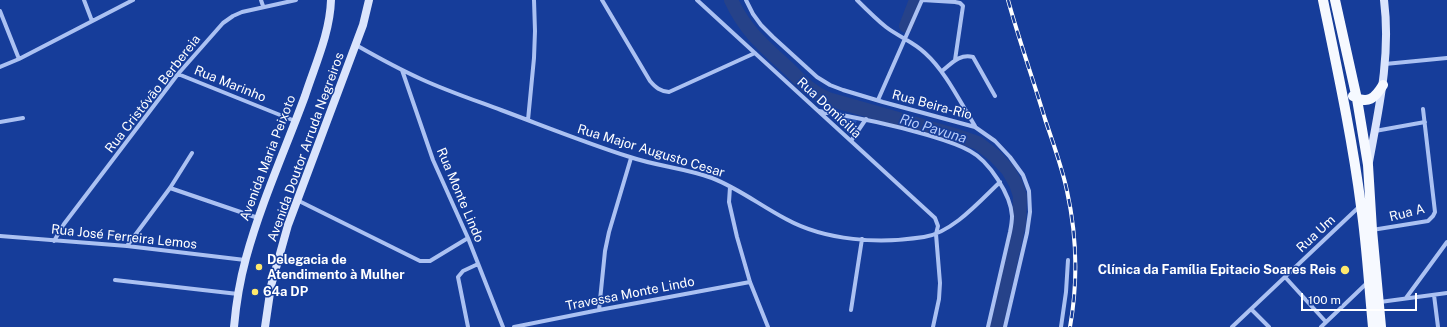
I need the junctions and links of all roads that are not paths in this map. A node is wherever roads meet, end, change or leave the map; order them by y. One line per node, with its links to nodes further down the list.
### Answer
1 (84, 0): 18 (street)
2 (134, 0): 18 (street)
3 (261, 0): 16 (street)
4 (296, 0): 16 (street, Rua Cristóvão Berbereia)
5 (331, 0): 41 (main road, Avenida Maria Peixoto)
6 (369, 0): 20 (main road, Avenida Doutor Arruda Negreiros)
7 (534, 0): 39 (street)
8 (602, 0): 21 (street)
9 (697, 0): 21 (street, Rua Domicilia)
10 (746, 0): 34 (street, Rua Beira-Rio)
11 (857, 0): 19 (street)
12 (922, 0): 19 (street); 24 (street)
13 (1323, 0): 26 (main road)
14 (1335, 0): 33 (main road)
15 (1384, 0): 25 (main road)
16 (263, 6): 30 (street, Rua Cristóvão Berbereia)
17 (0, 11): 22 (street)
18 (92, 21): 22 (street)
19 (905, 39): 29 (street); 34 (street)
20 (356, 45): 28 (street, Rua Major Augusto Cesar); 52 (main road, Avenida Doutor Arruda Negreiros)
21 (755, 53): 36 (street, Rua Domicilia)
22 (19, 58): 27 (street)
23 (1447, 58): 25 (street)
24 (955, 60): 29 (street); 32 (street)
25 (1386, 64): 31 (main road)
26 (1337, 66): 33 (main road); 53 (main road)
27 (0, 67)
28 (402, 70): 39 (street, Rua Major Augusto Cesar); 58 (street, Rua Monte Lindo)
29 (942, 72): 43 (street)
30 (178, 74): 41 (street, Rua Marinho); 60 (street, Rua Cristóvão Berbereia)
31 (1383, 85): 33 (main road); 44 (main road)
32 (995, 96)
33 (1357, 99): 48 (main road)
34 (878, 100): 43 (street, Rua Beira-Rio)
35 (1423, 109): 42 (street, Rua A)
36 (818, 111): 38 (street); 45 (street, Rua Domicilia)
37 (23, 118): 40 (street)
38 (866, 119): 45 (street); 49 (street)
39 (528, 120): 47 (street, Rua Major Augusto Cesar)
40 (0, 122)
41 (296, 122): 54 (main road, Avenida Maria Peixoto)
42 (1425, 122): 44 (street); 55 (street, Rua A)
43 (976, 127): 87 (street, Rua Beira-Rio)
44 (1375, 131): 48 (main road)
45 (851, 141): 56 (street, Rua Domicilia)
46 (192, 153): 51 (street)
47 (631, 158): 50 (street, Rua Major Augusto Cesar); 75 (street)
48 (1368, 165): 55 (main road)
49 (1000, 182): 56 (street, Rua Major Augusto Cesar); 86 (street)
50 (730, 187): 59 (street, Rua Major Augusto Cesar); 68 (street)
51 (170, 188): 54 (street); 62 (street)
52 (297, 200): 58 (street); 80 (main road, Avenida Doutor Arruda Negreiros)
53 (1361, 205): 66 (street, Rua Um); 69 (main road)
54 (258, 218): 63 (main road, Avenida Maria Peixoto)
55 (1372, 230): 74 (main road)
56 (936, 234): 59 (street, Rua Major Augusto Cesar); 85 (street, Rua Domicilia)
57 (0, 236): 60 (street, Rua José Ferreira Lemos)
58 (468, 238): 65 (street, Rua Monte Lindo)
59 (862, 239): 76 (street)
60 (54, 241): 62 (street, Rua José Ferreira Lemos)
61 (1447, 242): 73 (street)
62 (127, 246): 63 (street, Rua José Ferreira Lemos)
63 (245, 260): 71 (main road, Avenida Maria Peixoto)
64 (1068, 260): 88 (street)
65 (478, 264): 81 (street); 82 (street, Rua Monte Lindo)
66 (1285, 277): 77 (street, Rua Um); 78 (street)
67 (115, 280): 71 (street)
68 (750, 282): 75 (street, Travessa Monte Lindo); 84 (street)
69 (1369, 282): 78 (street); 92 (main road)
70 (1447, 293): 72 (street)
71 (239, 294): 79 (main road, Avenida Maria Peixoto)
72 (1434, 295): 73 (street); 94 (street)
73 (1406, 298): 74 (street)
74 (1379, 302): 93 (main road)
75 (599, 310): 83 (street, Travessa Monte Lindo)
76 (851, 310)
77 (1252, 310): 89 (street, Rua Um); 90 (street)
78 (1326, 322): 91 (street)
79 (234, 327)
80 (265, 327)
81 (468, 327)
82 (503, 327)
83 (514, 327)
84 (768, 327)
85 (933, 327)
86 (988, 327)
87 (1005, 327)
88 (1061, 327)
89 (1232, 327)
90 (1269, 327)
91 (1321, 327)
92 (1373, 327)
93 (1381, 327)
94 (1438, 327)

